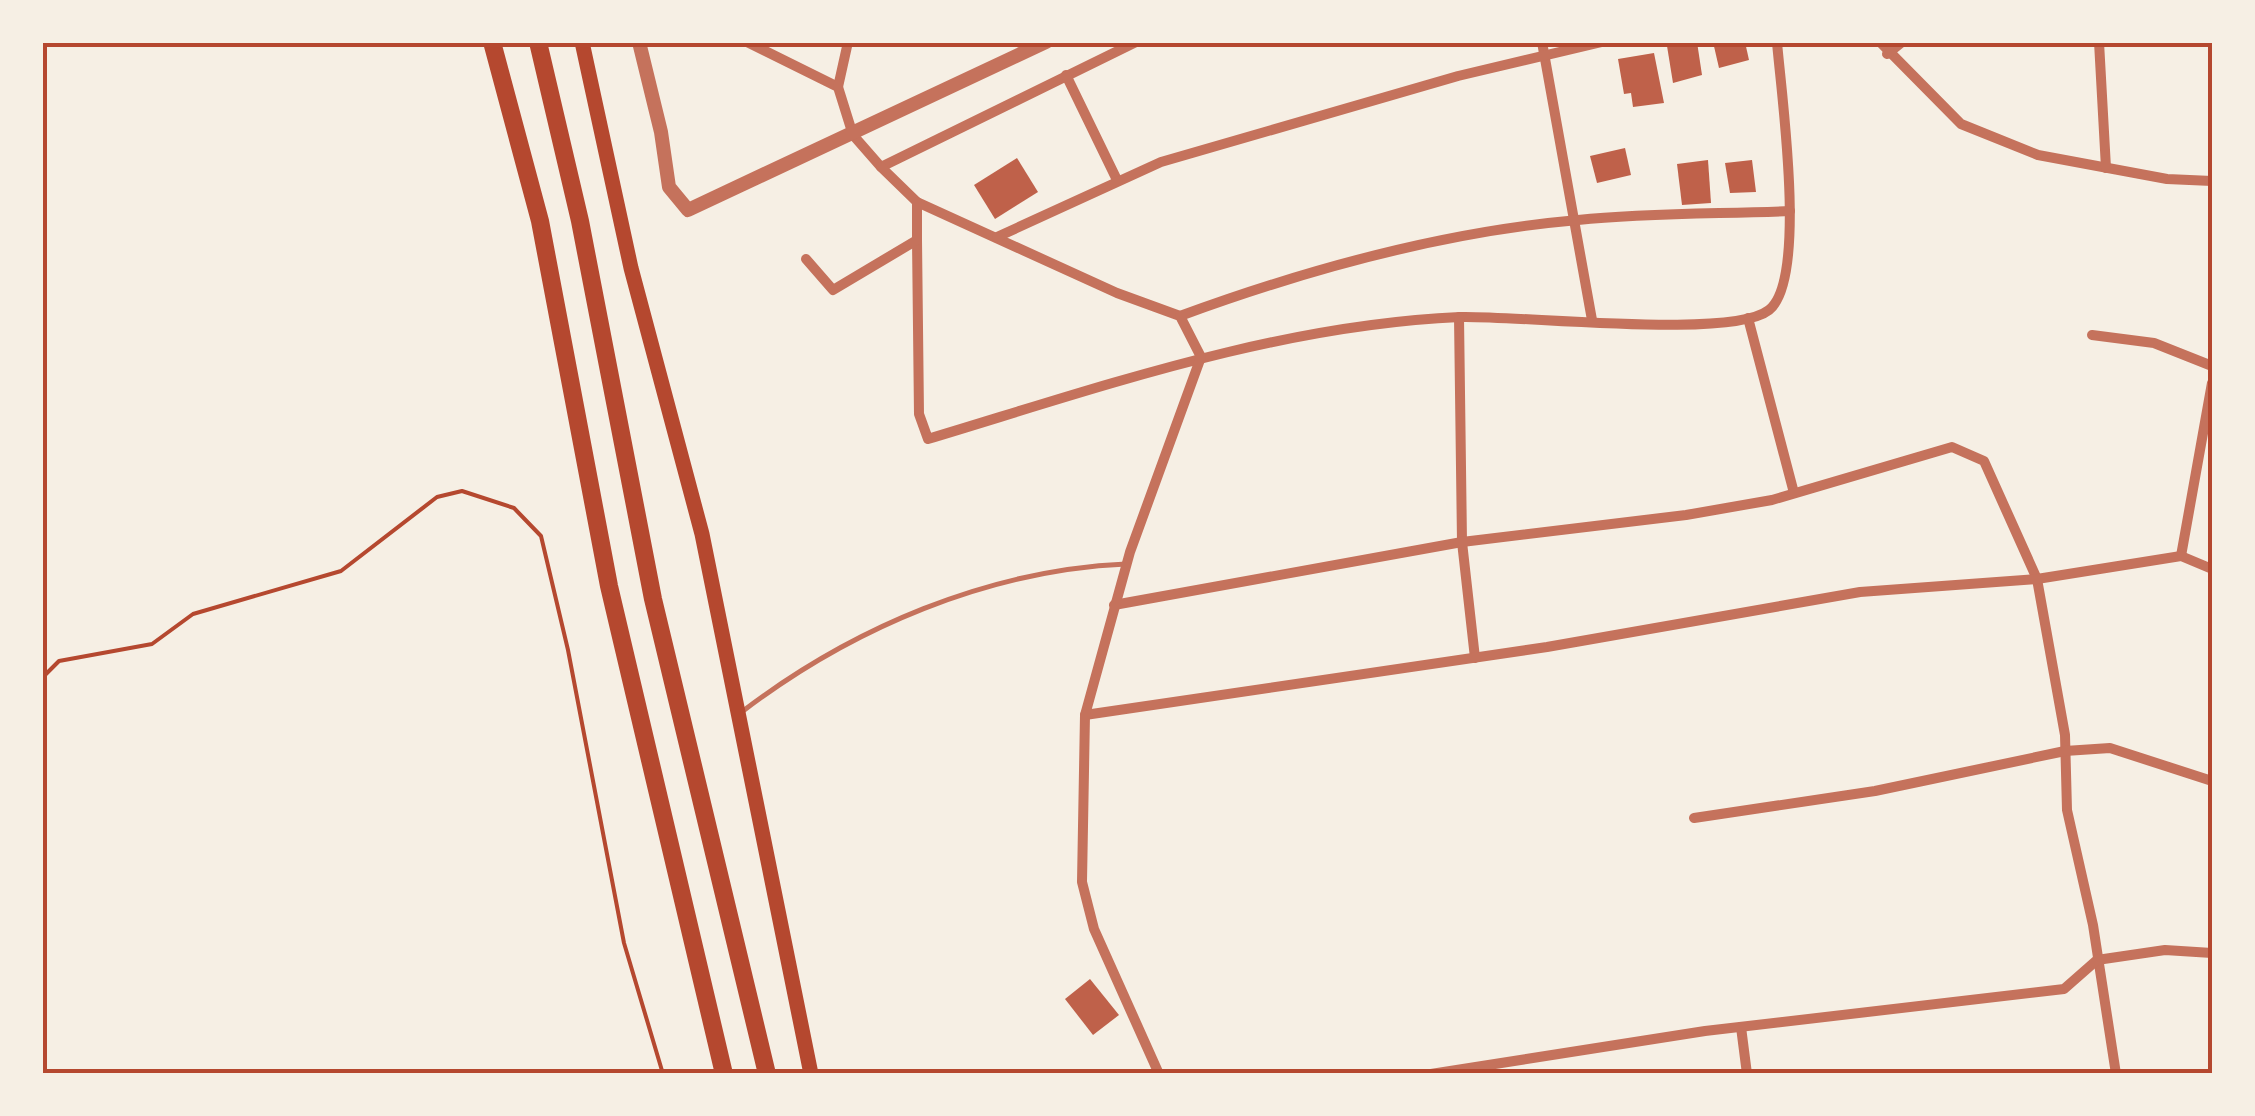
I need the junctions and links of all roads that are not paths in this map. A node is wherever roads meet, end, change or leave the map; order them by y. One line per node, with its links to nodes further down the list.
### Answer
1 (492, 42): 56 (highway)
2 (538, 42): 57 (highway)
3 (582, 42): 47 (main road)
4 (640, 42): 20 (street)
5 (747, 42): 19 (street)
6 (848, 42): 19 (street)
7 (1046, 42): 15 (street)
8 (1136, 42): 18 (street)
9 (1542, 42): 17 (street)
10 (1602, 42): 17 (street)
11 (1777, 42): 26 (street)
12 (1880, 42): 16 (street)
13 (1902, 42): 16 (street)
14 (2100, 42): 22 (street)
15 (1012, 50): 20 (street)
16 (1887, 54): 22 (street)
17 (1546, 58): 23 (street); 27 (street)
18 (1066, 76): 21 (street); 23 (street)
19 (838, 87): 20 (street)
20 (852, 136): 21 (street)
21 (881, 167): 25 (street)
22 (2106, 168): 24 (street)
23 (1117, 180): 28 (street)
24 (2212, 181)
25 (917, 202): 28 (street); 29 (street)
26 (1790, 210): 27 (street); 33 (street)
27 (1576, 220): 31 (street); 34 (street)
28 (997, 237): 31 (street)
29 (916, 240): 30 (street); 36 (street)
30 (806, 259)
31 (1180, 316): 36 (street)
32 (1459, 317): 34 (street); 36 (street); 40 (street)
33 (1748, 318): 34 (street); 39 (street)
34 (1592, 320)
35 (2092, 336): 37 (street)
36 (1201, 358): 42 (street)
37 (2212, 366)
38 (2212, 383): 41 (street)
39 (1794, 494): 40 (street); 44 (street)
40 (1462, 542): 45 (street); 46 (street)
41 (2181, 556): 43 (street); 44 (street)
42 (1126, 564): 45 (street); 47 (lane)
43 (2212, 568)
44 (2037, 579): 46 (street); 49 (street)
45 (1114, 605): 48 (street)
46 (1474, 658): 48 (street)
47 (738, 715): 58 (main road)
48 (1085, 715): 59 (street)
49 (2065, 751): 50 (street); 51 (street); 53 (street)
50 (2212, 781)
51 (1694, 818)
52 (2212, 953): 53 (street)
53 (2097, 960): 54 (street); 63 (street)
54 (1741, 1027): 55 (street); 62 (street)
55 (1526, 1059): 60 (street); 61 (street)
56 (724, 1074)
57 (768, 1074)
58 (812, 1074)
59 (1159, 1074)
60 (1431, 1074)
61 (1529, 1074)
62 (1747, 1074)
63 (2116, 1074)

